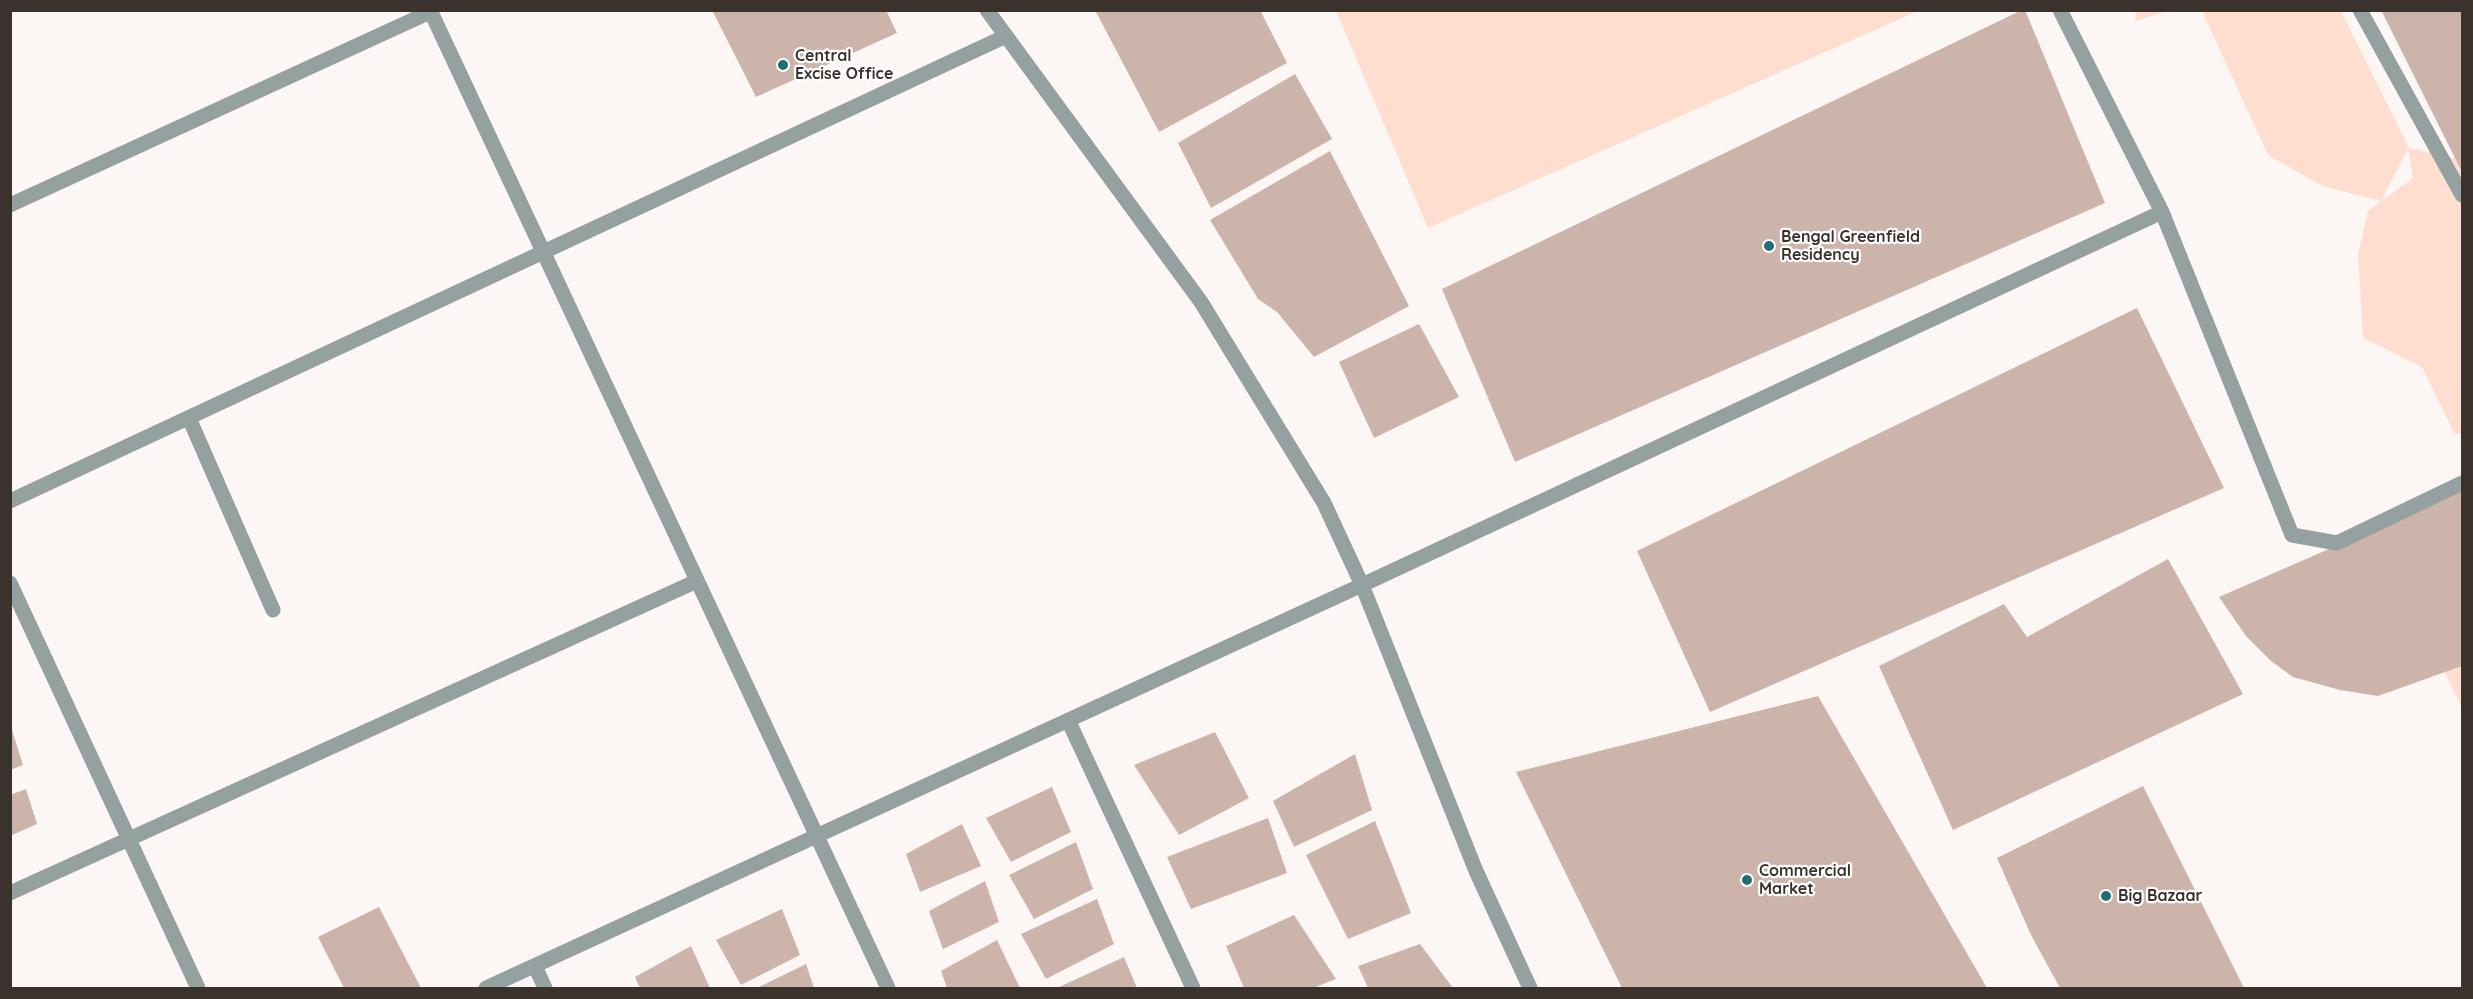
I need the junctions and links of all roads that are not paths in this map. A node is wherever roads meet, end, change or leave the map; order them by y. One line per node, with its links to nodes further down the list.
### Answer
1 (987, 10): 5 (street)
2 (2060, 10): 8 (street)
3 (2360, 10): 6 (street)
4 (430, 11): 7 (street); 9 (street)
5 (1006, 36): 9 (street); 15 (street)
6 (2463, 195)
7 (10, 205)
8 (2162, 212): 11 (street); 15 (street)
9 (544, 253): 10 (street); 13 (street)
10 (189, 418): 12 (street); 16 (street)
11 (2463, 483)
12 (10, 501)
13 (697, 581): 18 (street); 19 (street)
14 (10, 583): 19 (street)
15 (1362, 585): 17 (street); 27 (street)
16 (273, 610)
17 (1068, 720): 18 (street); 26 (street)
18 (816, 836): 21 (street); 25 (street)
19 (129, 839): 20 (street); 22 (street)
20 (10, 893)
21 (535, 966): 23 (street); 24 (street)
22 (198, 988)
23 (486, 988)
24 (545, 988)
25 (888, 988)
26 (1193, 988)
27 (1530, 988)

